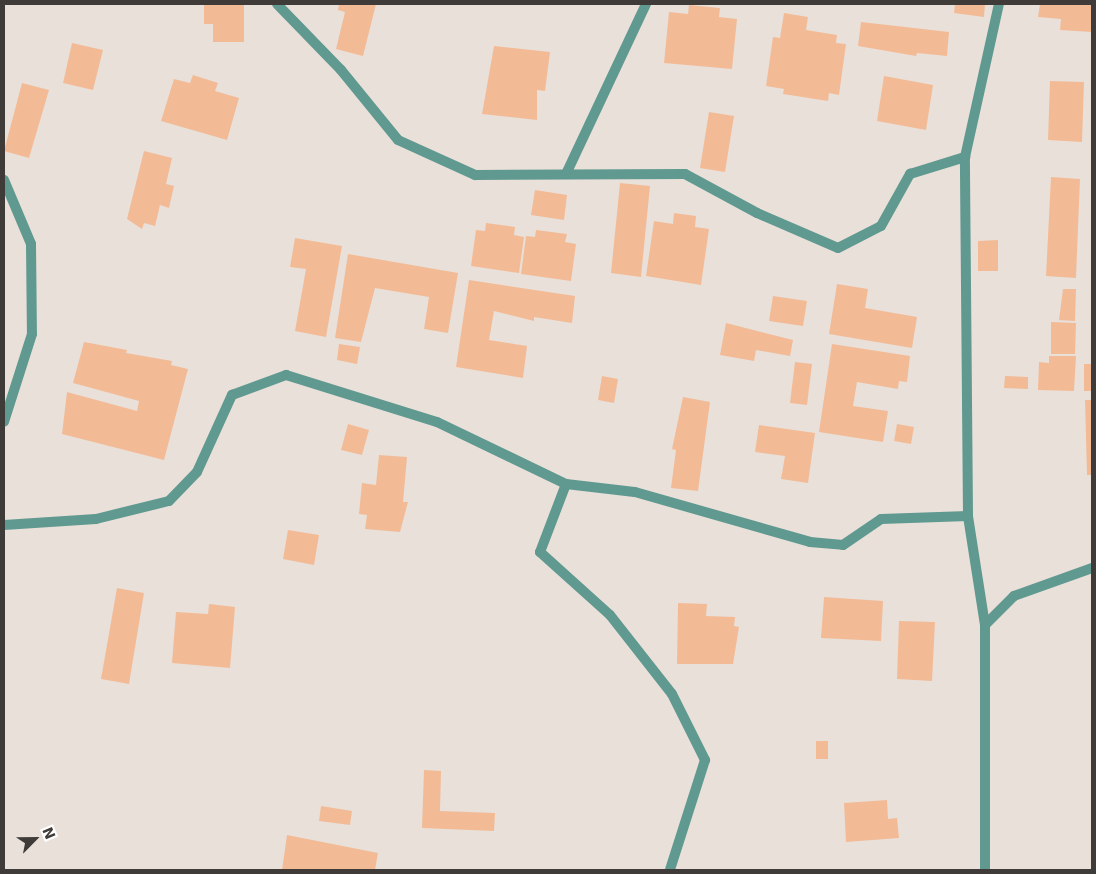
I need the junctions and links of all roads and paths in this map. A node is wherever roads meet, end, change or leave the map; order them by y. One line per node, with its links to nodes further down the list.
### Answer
1 (278, 4): 5 (street)
2 (646, 4): 5 (street)
3 (999, 4): 4 (street)
4 (965, 157): 5 (street); 9 (street)
5 (566, 174)
6 (4, 180): 7 (street)
7 (4, 422)
8 (566, 484): 9 (street); 10 (street); 13 (street)
9 (968, 516): 12 (street)
10 (4, 525)
11 (1092, 568): 12 (street)
12 (986, 625): 14 (street)
13 (670, 870)
14 (985, 870)

